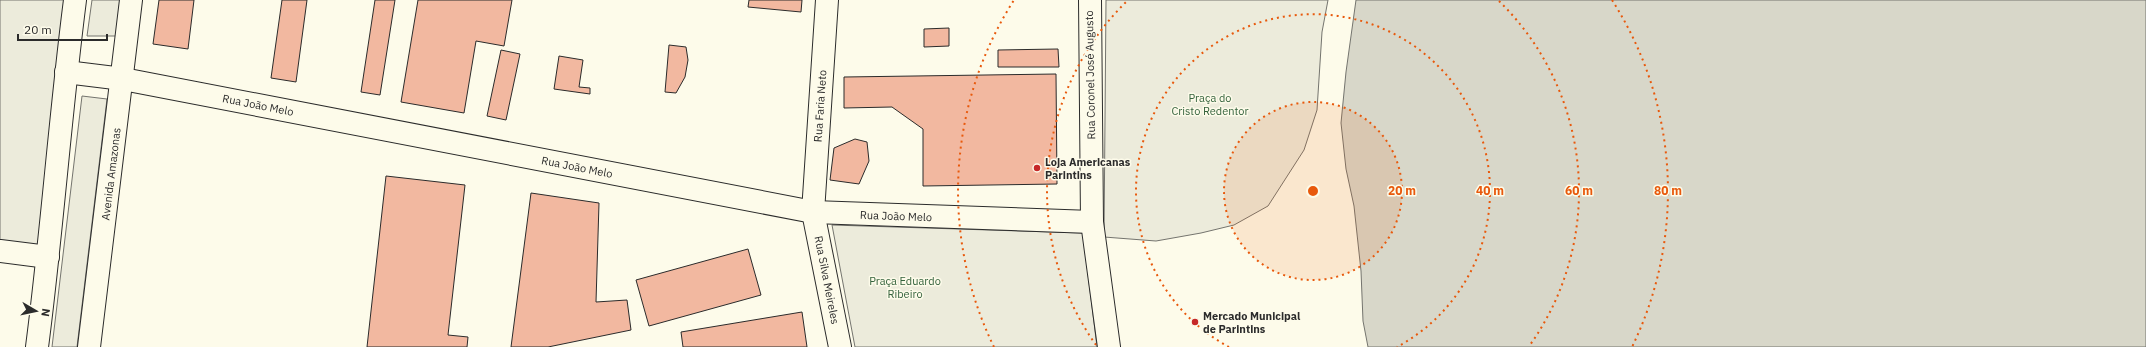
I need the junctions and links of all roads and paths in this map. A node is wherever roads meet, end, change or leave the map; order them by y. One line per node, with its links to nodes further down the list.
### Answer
1 (74, 0): 5 (street)
2 (131, 0): 6 (street, Avenida Amazonas)
3 (827, 0): 7 (street, Rua Faria Neto)
4 (1090, 0): 8 (street, Rua Coronel José Augusto)
5 (66, 72): 6 (street, Rua João Melo); 10 (street)
6 (123, 79): 7 (street, Rua João Melo); 12 (street, Avenida Amazonas)
7 (813, 212): 8 (street, Rua João Melo); 13 (street, Rua Silva Meireles)
8 (1092, 222): 14 (street, Rua Coronel José Augusto)
9 (0, 251): 10 (street)
10 (48, 257): 11 (street)
11 (37, 347)
12 (89, 347)
13 (840, 347)
14 (1109, 347)

